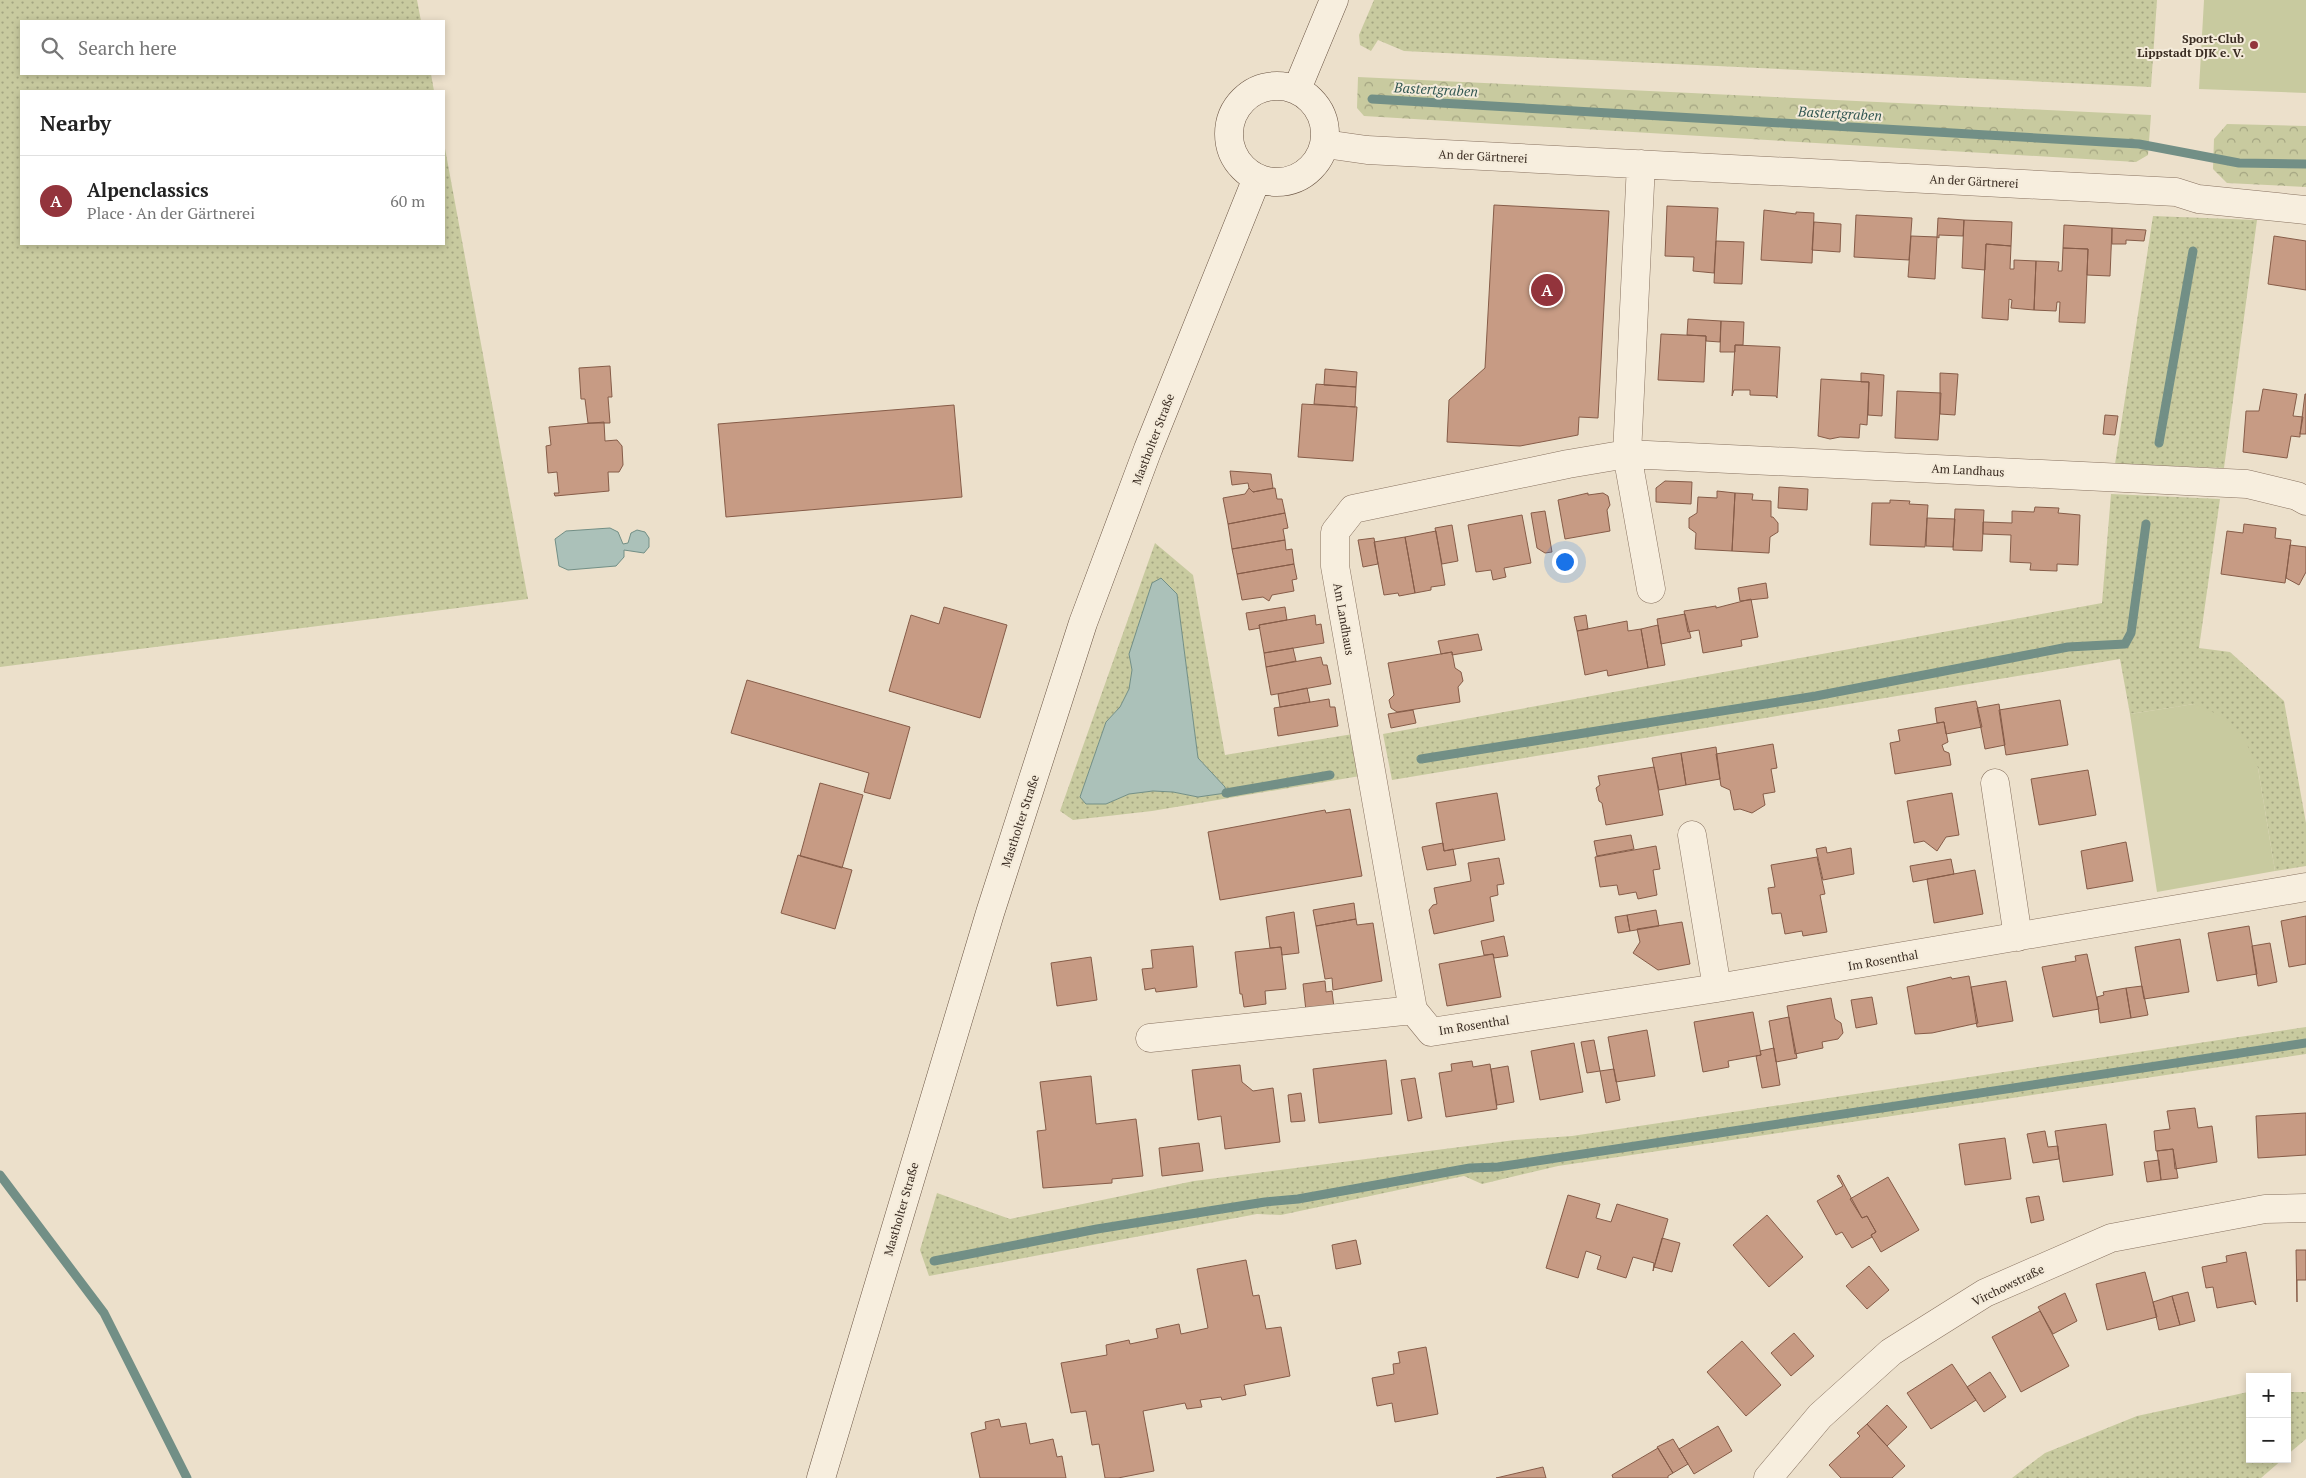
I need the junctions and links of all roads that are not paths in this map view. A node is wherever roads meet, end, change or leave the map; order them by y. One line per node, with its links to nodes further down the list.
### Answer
1 (1334, 0): 2 (street)
2 (1297, 89): 3 (street); 5 (street)
3 (1325, 144): 4 (street, An der Gärtnerei); 5 (street)
4 (1641, 164): 6 (street, An der Gärtnerei); 7 (street)
5 (1257, 178): 18 (street, Mastholter Straße)
6 (2306, 210)
7 (1627, 454): 8 (street, Am Landhaus); 9 (street); 15 (street, Am Landhaus)
8 (2306, 501)
9 (1651, 589)
10 (1995, 783): 13 (street)
11 (1692, 835): 14 (street)
12 (2306, 888): 13 (street, Im Rosenthal)
13 (2018, 937): 14 (street, Im Rosenthal)
14 (1717, 988): 15 (street, Im Rosenthal)
15 (1413, 1010): 16 (street)
16 (1150, 1038)
17 (2306, 1208): 19 (street, Virchowstraße)
18 (821, 1478)
19 (1768, 1478)

